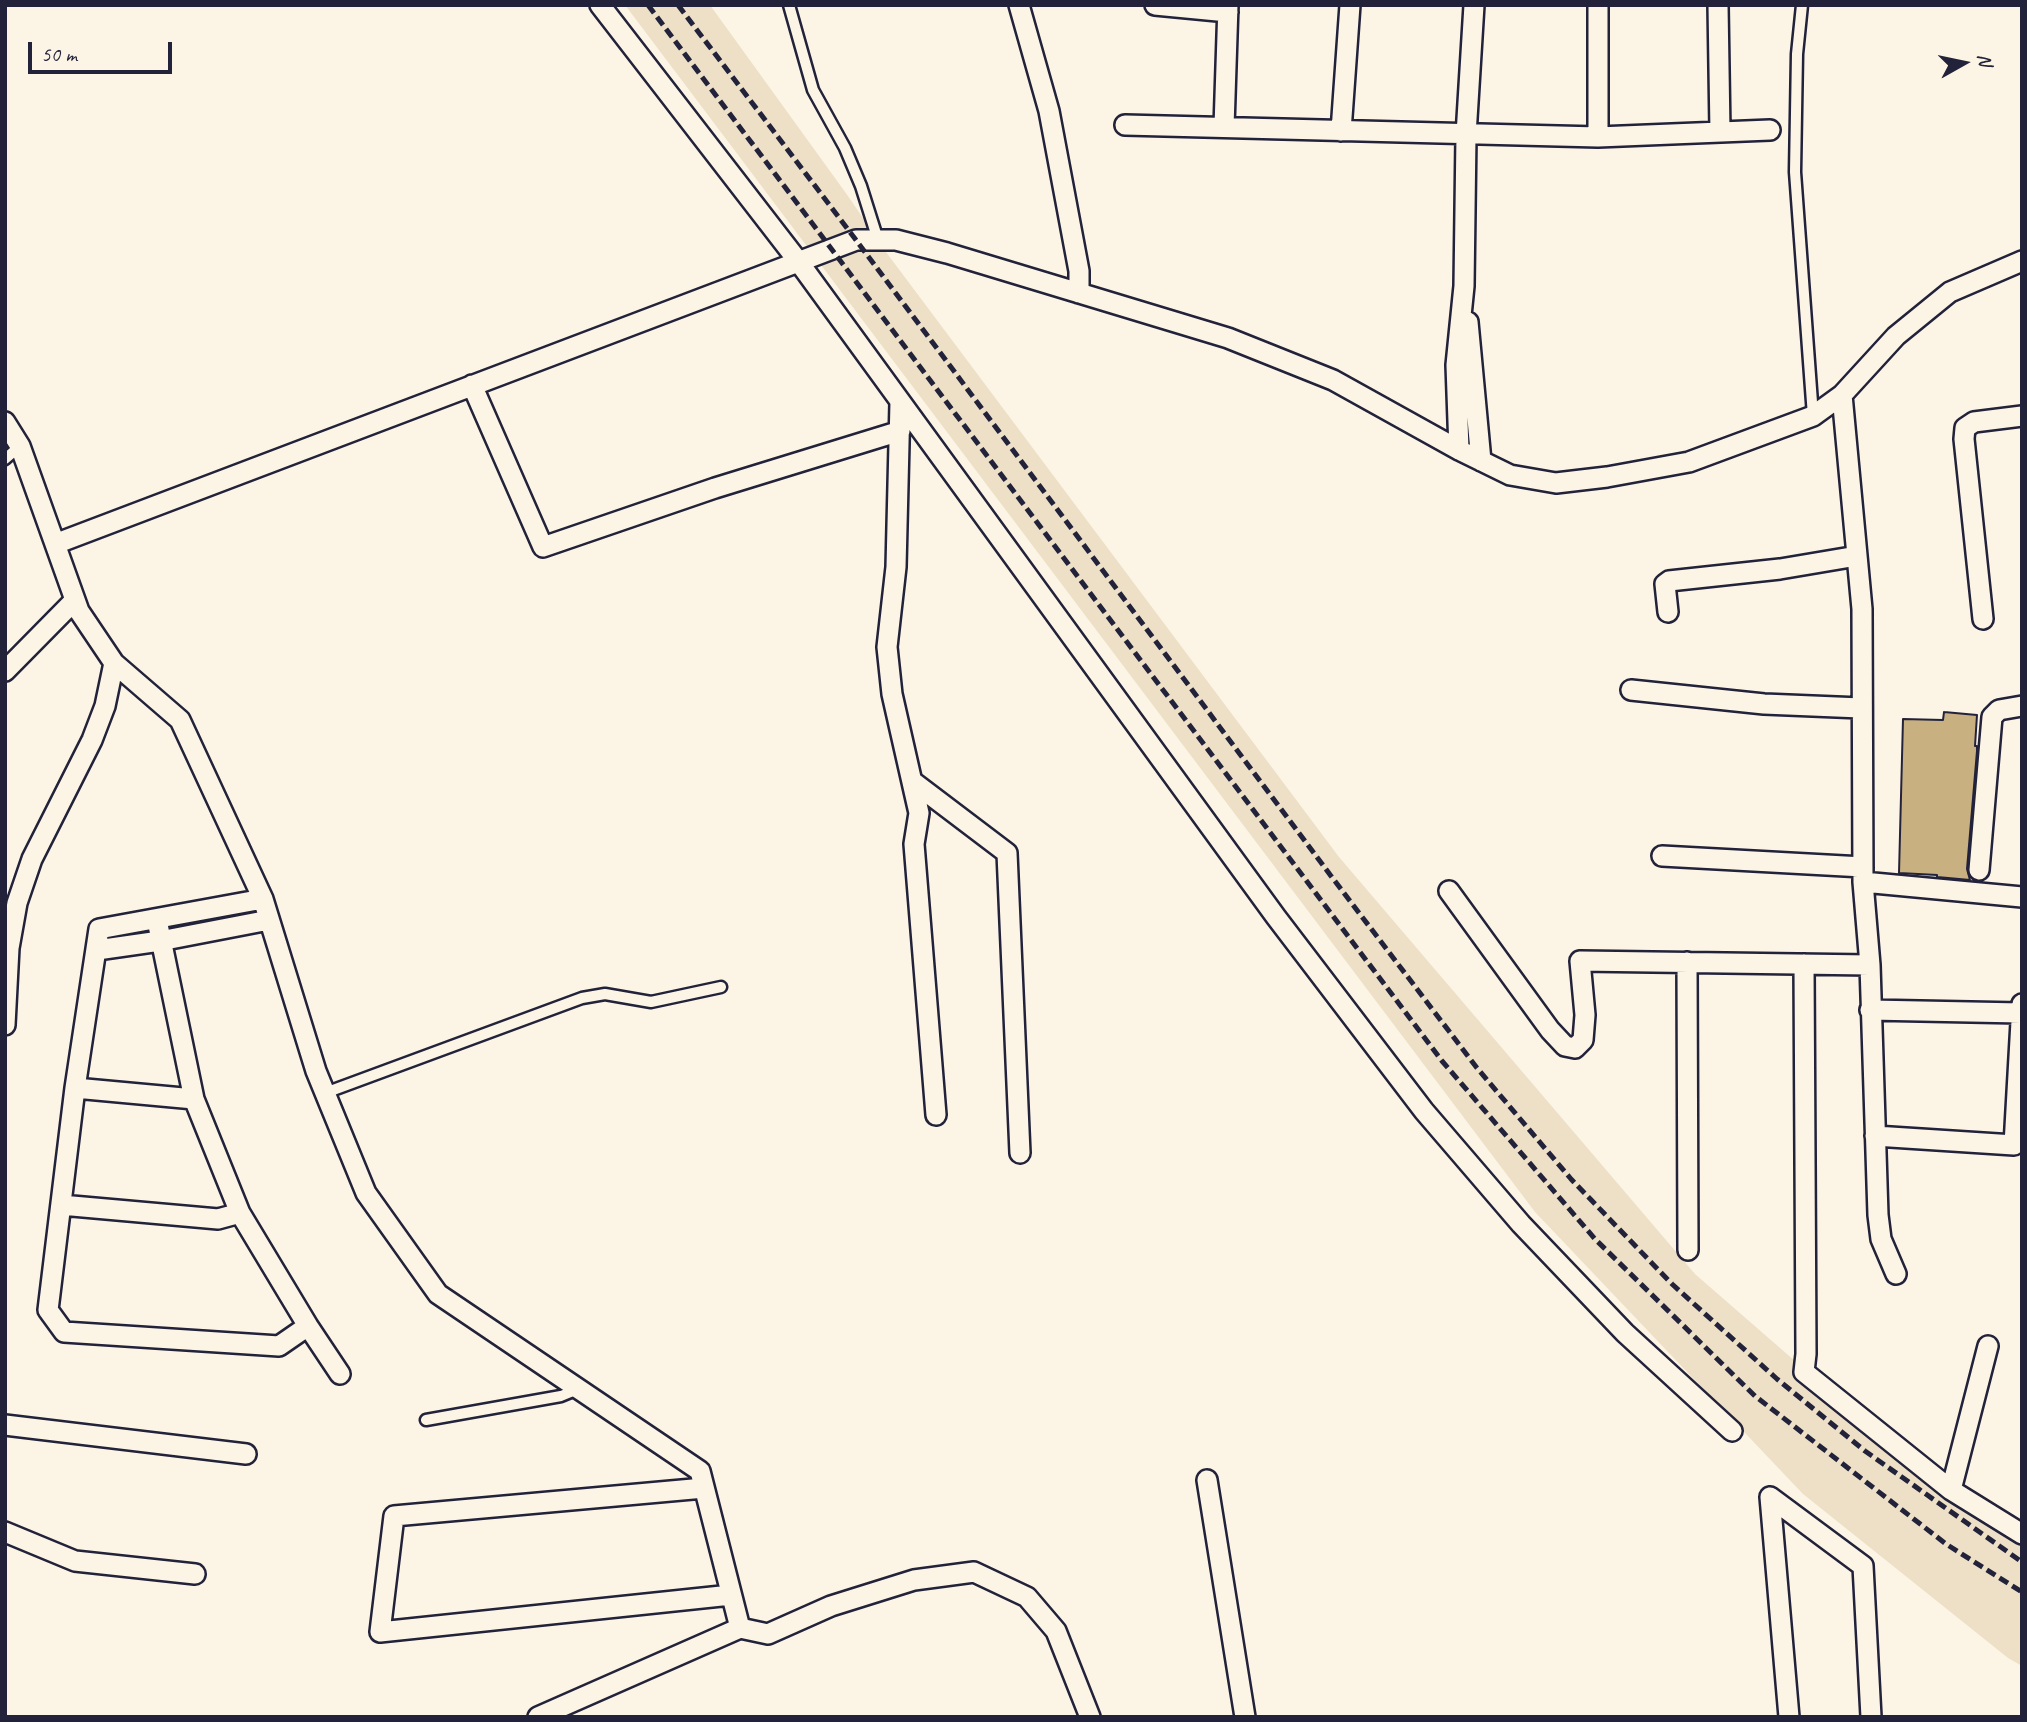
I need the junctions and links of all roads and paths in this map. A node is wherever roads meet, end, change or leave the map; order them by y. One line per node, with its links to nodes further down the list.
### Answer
1 (600, 5): 19 (street)
2 (789, 5): 18 (lane)
3 (1019, 5): 22 (street)
4 (1155, 5): 10 (street)
5 (1350, 5): 14 (street)
6 (1474, 5): 16 (street)
7 (1598, 5): 17 (street)
8 (1718, 5): 15 (street)
9 (1802, 5): 26 (lane)
10 (1228, 9): 12 (street)
11 (1125, 125): 12 (street)
12 (1224, 127): 14 (street)
13 (1770, 130): 15 (street)
14 (1341, 131): 16 (street)
15 (1720, 132): 17 (street)
16 (1466, 135): 17 (street); 21 (street)
17 (1598, 137)
18 (878, 240): 19 (street); 22 (street)
19 (798, 261): 23 (street); 25 (street)
20 (2022, 261): 24 (street)
21 (1464, 286): 30 (street); 32 (street)
22 (1079, 292): 30 (street)
23 (472, 385): 29 (street); 33 (street)
24 (1842, 395): 26 (street); 34 (street)
25 (901, 402): 29 (street); 78 (street)
26 (1813, 416): 32 (street)
27 (2022, 416): 37 (street)
28 (6, 427): 31 (street)
29 (900, 430): 43 (street)
30 (1459, 450): 32 (street)
31 (13, 452): 33 (street)
32 (1481, 461)
33 (55, 544): 35 (street)
34 (1857, 556): 36 (street); 42 (street)
35 (75, 600): 38 (street); 39 (street)
36 (1668, 612)
37 (1983, 620)
38 (114, 663): 49 (street); 61 (street)
39 (5, 671)
40 (1631, 690): 42 (street)
41 (2022, 706): 45 (street)
42 (1861, 708): 46 (street)
43 (912, 781): 65 (street); 67 (street)
44 (1662, 856): 46 (street)
45 (1979, 870)
46 (1863, 875): 48 (street); 56 (street)
47 (1449, 891): 54 (street)
48 (2022, 897)
49 (263, 899): 50 (street); 51 (street)
50 (157, 920): 52 (street); 53 (street)
51 (270, 920): 52 (street); 63 (street)
52 (160, 941): 53 (street); 64 (street)
53 (97, 950): 62 (street)
54 (1687, 962): 55 (street); 70 (street)
55 (1804, 964): 56 (street); 82 (street)
56 (1870, 965): 59 (street)
57 (721, 987): 63 (lane)
58 (2022, 1004): 60 (street)
59 (1870, 1010): 60 (street); 66 (street)
60 (2021, 1013): 66 (street)
61 (5, 1025)
62 (75, 1088): 64 (street); 68 (street)
63 (325, 1093): 75 (street)
64 (194, 1099): 69 (street)
65 (936, 1115)
66 (1875, 1136): 71 (street)
67 (1020, 1153)
68 (61, 1205): 69 (street); 72 (street)
69 (240, 1213): 72 (street)
70 (1688, 1250)
71 (1896, 1274)
72 (307, 1326): 74 (street)
73 (1988, 1346): 82 (street)
74 (340, 1374)
75 (578, 1388): 76 (lane); 81 (street)
76 (426, 1420)
77 (5, 1424): 79 (street)
78 (1732, 1431)
79 (246, 1454)
80 (1207, 1480): 90 (street)
81 (704, 1488): 86 (street); 86 (street)
82 (1951, 1490): 84 (street)
83 (5, 1532): 85 (street)
84 (2022, 1534)
85 (195, 1574)
86 (731, 1595): 87 (street)
87 (740, 1628): 88 (street); 89 (street)
88 (538, 1717)
89 (1090, 1717)
90 (1245, 1717)
91 (1790, 1717): 92 (street)
92 (1871, 1717)

